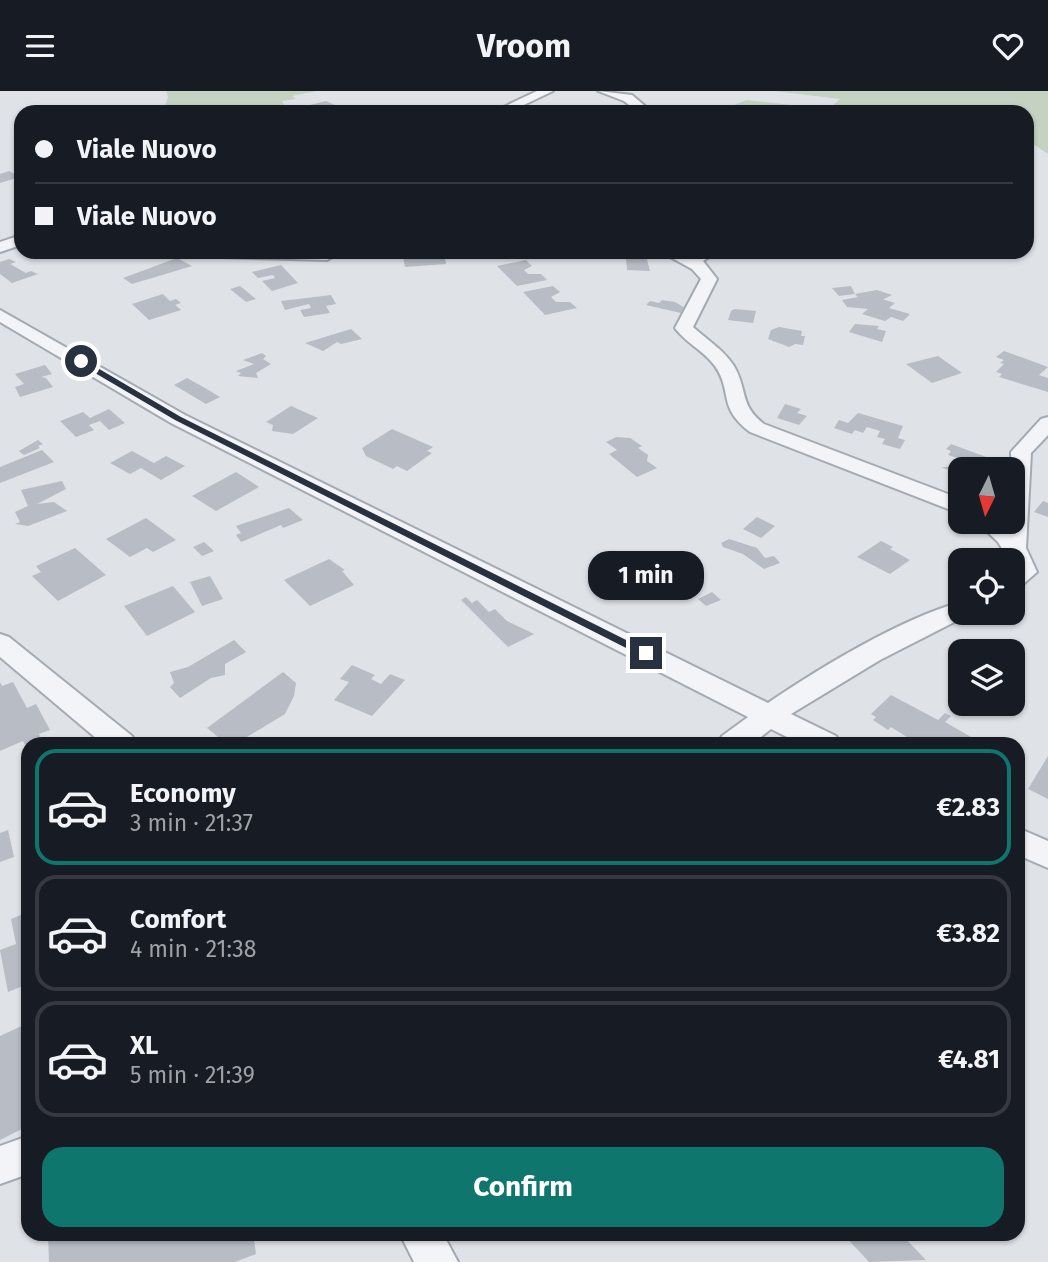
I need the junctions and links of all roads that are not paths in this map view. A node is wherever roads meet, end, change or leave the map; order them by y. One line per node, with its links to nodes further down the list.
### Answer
1 (547, 91): 3 (street)
2 (604, 91): 4 (street)
3 (515, 105)
4 (637, 105)
5 (701, 259): 8 (street)
6 (0, 316): 13 (street)
7 (1048, 423): 10 (street)
8 (948, 502)
9 (1005, 534): 10 (street)
10 (1015, 548)
11 (948, 616): 13 (street)
12 (0, 643): 14 (street)
13 (768, 715): 15 (street); 16 (street)
14 (114, 737)
15 (741, 737)
16 (812, 737)
17 (1025, 844): 18 (street)
18 (1048, 855)
19 (21, 1158): 20 (street)
20 (0, 1165)
21 (424, 1241): 22 (street)
22 (438, 1262)

